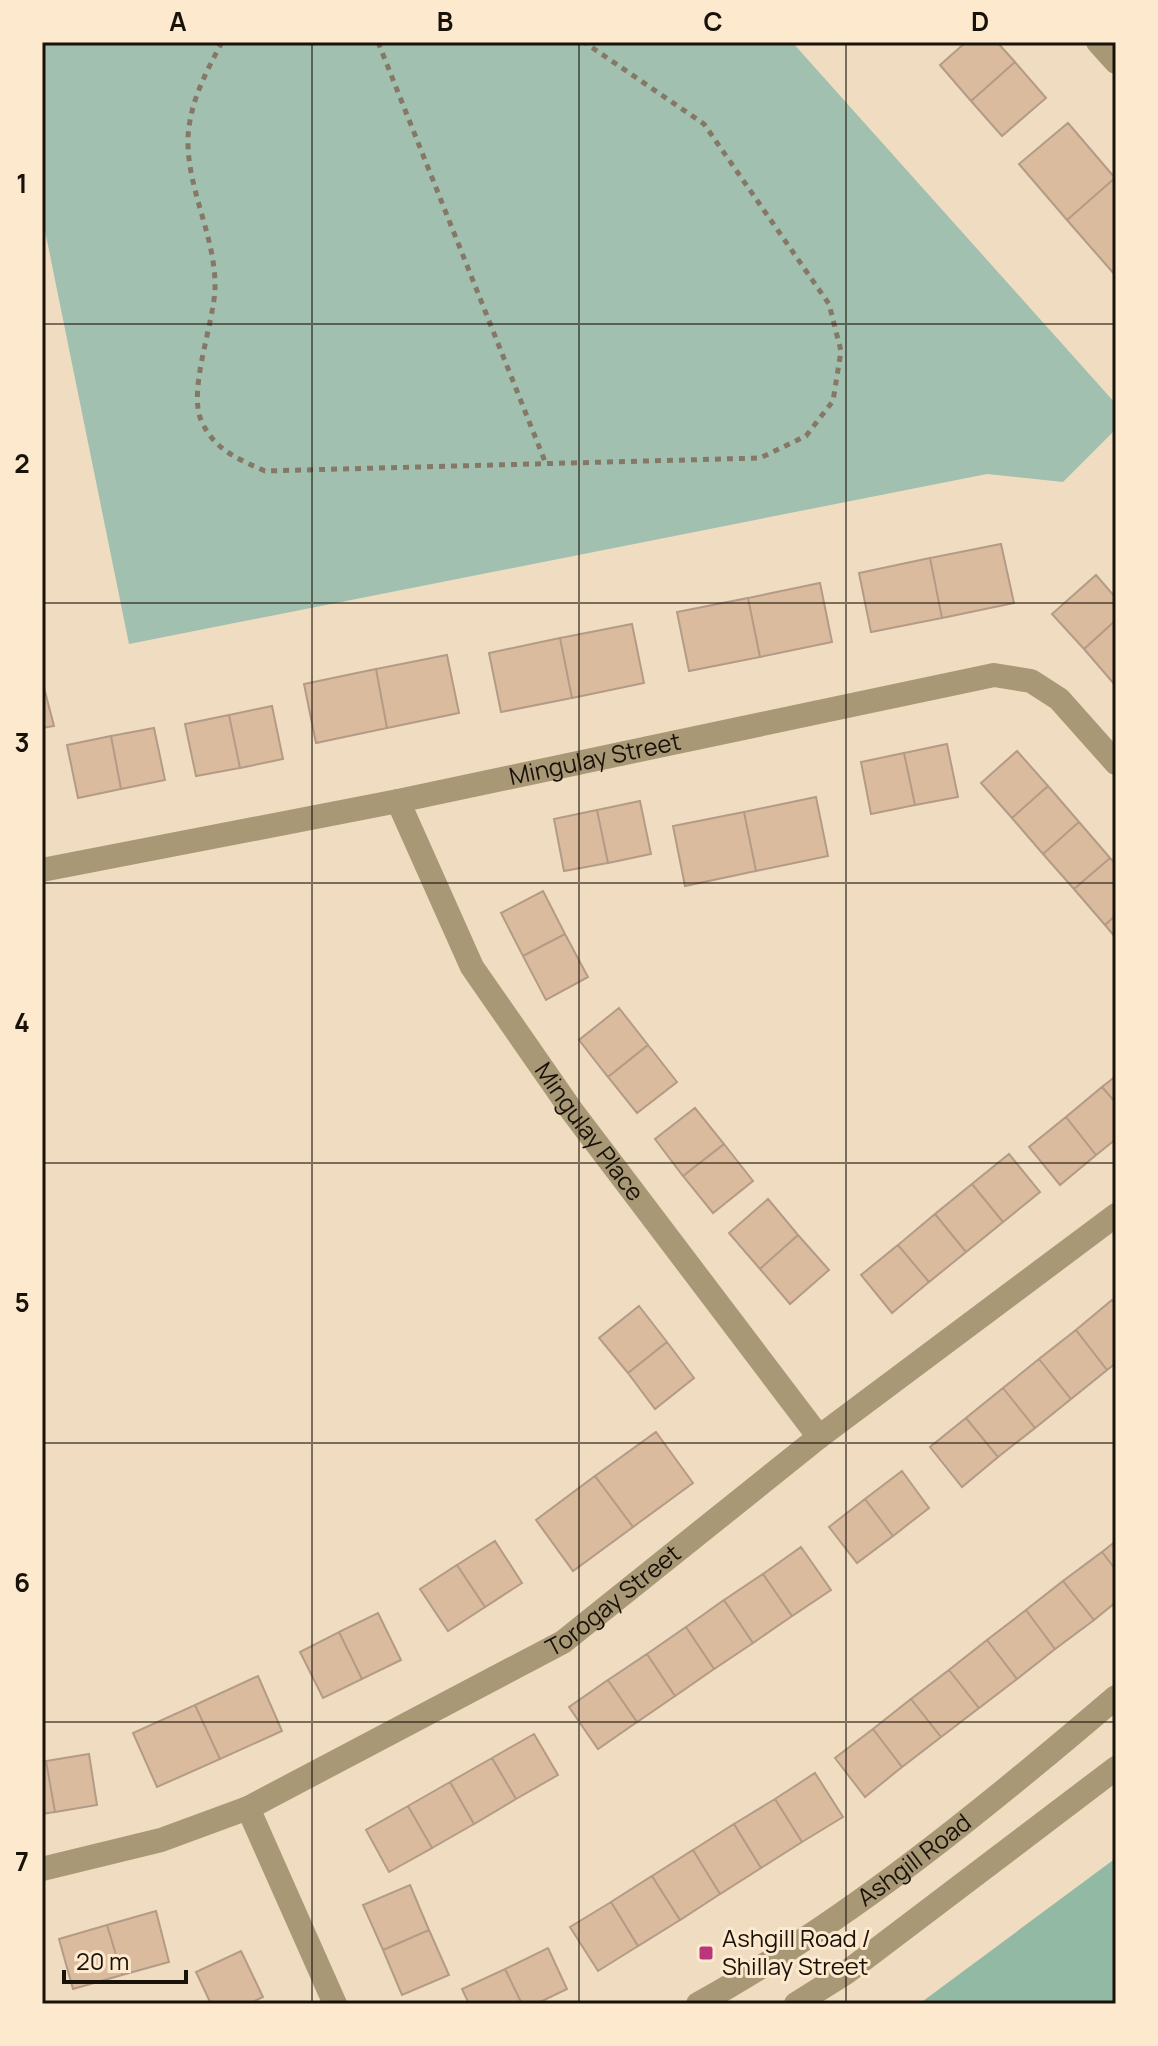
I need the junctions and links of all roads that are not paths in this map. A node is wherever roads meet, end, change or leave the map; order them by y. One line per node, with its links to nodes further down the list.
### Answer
1 (1098, 42): 2 (street)
2 (1116, 62)
3 (1116, 763): 4 (street, Mingulay Street)
4 (398, 801): 5 (street, Mingulay Street); 7 (street, Mingulay Place)
5 (42, 870)
6 (1116, 1215): 7 (street, Torogay Street)
7 (819, 1437): 10 (street, Torogay Street)
8 (1116, 1697): 13 (street, Ashgill Road)
9 (1116, 1768): 14 (street)
10 (248, 1808): 11 (street, Torogay Street); 12 (street)
11 (42, 1869)
12 (335, 2004)
13 (698, 2004)
14 (796, 2004)

